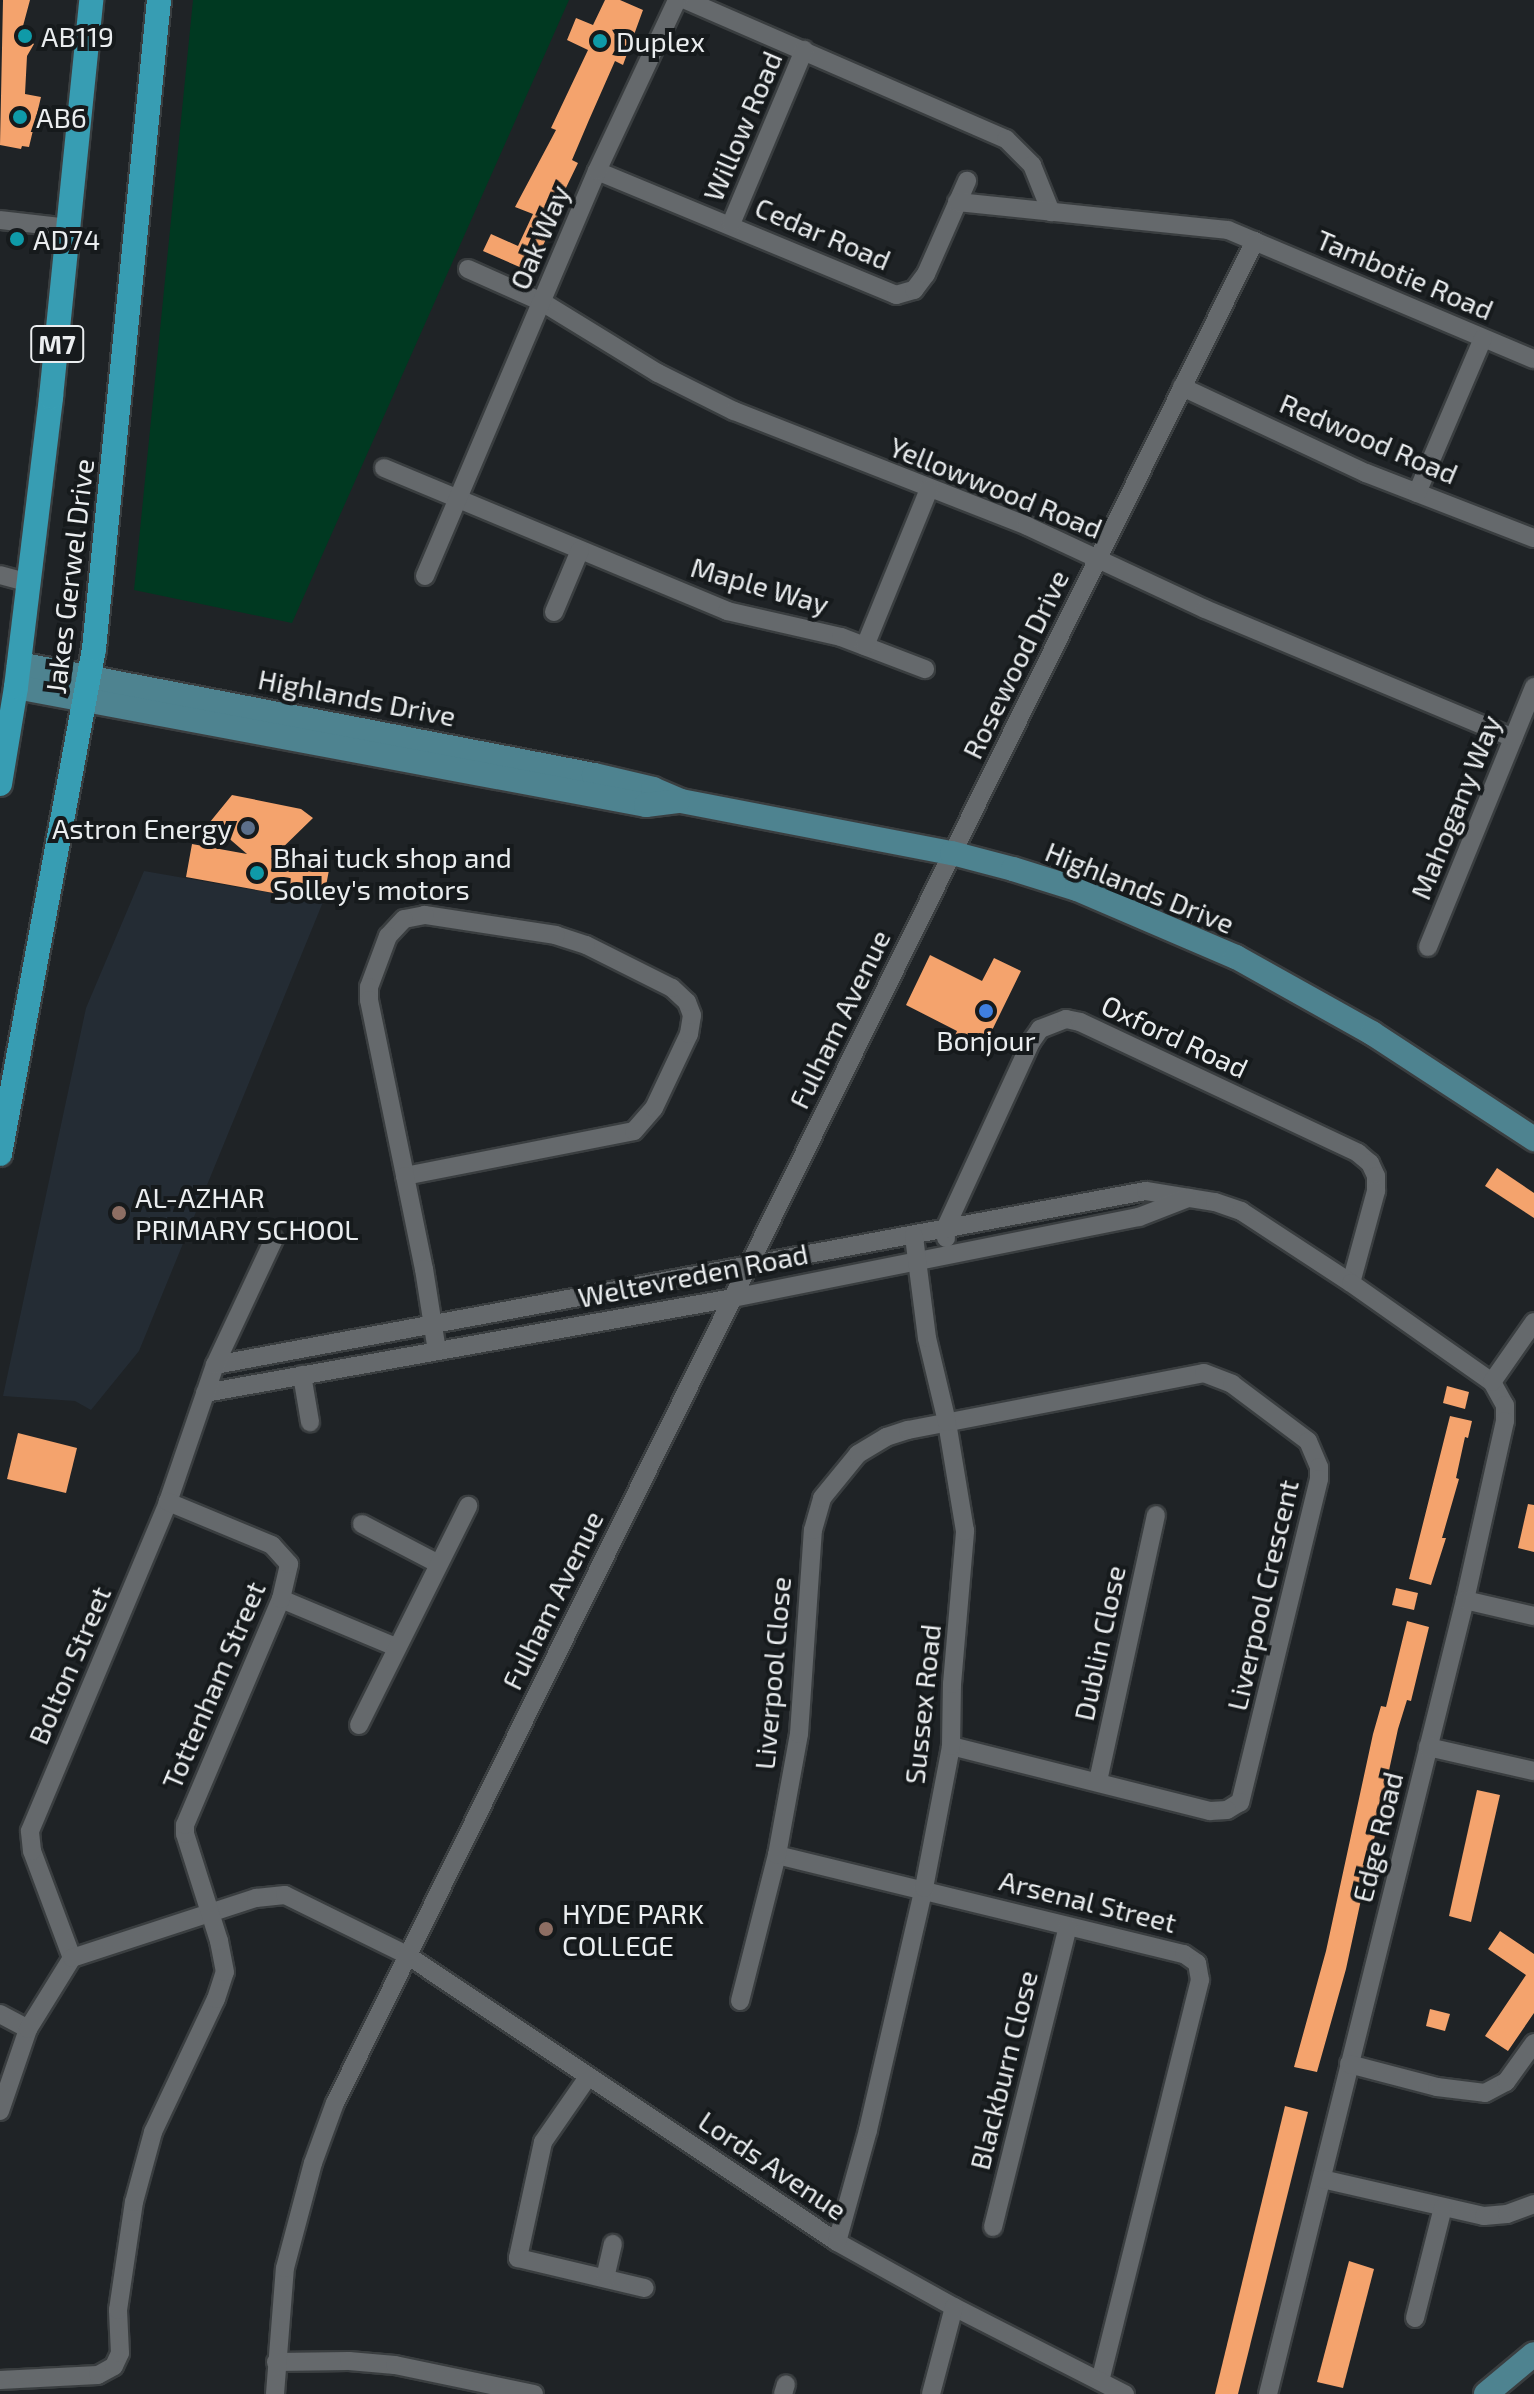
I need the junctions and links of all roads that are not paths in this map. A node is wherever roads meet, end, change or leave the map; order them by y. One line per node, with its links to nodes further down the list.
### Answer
1 (91, 0): 12 (main road, Jakes Gerwel Drive / M7)
2 (159, 0): 33 (main road, Jakes Gerwel Drive / M7)
3 (677, 0): 6 (street, Oak Way)
4 (686, 0): 5 (street)
5 (804, 50): 9 (street); 11 (street, Willow Road)
6 (597, 171): 11 (street, Cedar Road); 15 (street, Oak Way)
7 (967, 181): 8 (street, Cedar Road)
8 (957, 202): 9 (street, Tambotie Road); 11 (street, Cedar Road)
9 (1051, 212): 13 (street, Tambotie Road)
10 (0, 220): 12 (street)
11 (731, 224)
12 (69, 228): 28 (main road, Jakes Gerwel Drive / M7)
13 (1255, 241): 16 (street, Tambotie Road); 18 (street, Rosewood Drive)
14 (468, 269): 15 (street, Yellowwood Road)
15 (542, 302): 20 (street, Yellowwood Road); 22 (street, Oak Way)
16 (1483, 338): 17 (street, Tambotie Road); 21 (street)
17 (1534, 359)
18 (1182, 387): 21 (street, Redwood Road); 25 (street, Rosewood Drive)
19 (384, 468): 22 (street, Maple Way)
20 (929, 489): 25 (street, Yellowwood Road); 30 (street)
21 (1417, 493): 23 (street, Redwood Road)
22 (459, 499): 24 (street, Maple Way); 27 (street, Oak Way)
23 (1534, 538)
24 (580, 550): 29 (street); 30 (street, Maple Way)
25 (1099, 558): 36 (street, Yellowwood Road); 39 (street, Rosewood Drive)
26 (0, 575): 28 (street)
27 (425, 576)
28 (29, 583): 32 (main road, Jakes Gerwel Drive / M7)
29 (554, 612)
30 (865, 646): 31 (street, Maple Way)
31 (925, 669)
32 (17, 675): 33 (main road, Highlands Drive); 35 (main road, Highlands Drive); 37 (main road, Jakes Gerwel Drive / M7)
33 (90, 675): 35 (main road, Jakes Gerwel Drive / M7); 38 (main road, Highlands Drive)
34 (1534, 687): 36 (street, Mahogany Way)
35 (86, 699): 38 (main road, Highlands Drive); 42 (main road, Jakes Gerwel Drive / M7)
36 (1513, 738): 40 (street, Mahogany Way)
37 (0, 784)
38 (681, 801): 39 (main road, Highlands Drive)
39 (952, 853): 41 (main road, Highlands Drive); 50 (street, Fulham Avenue)
40 (1428, 947)
41 (1534, 1139)
42 (0, 1154)
43 (405, 1176): 43 (street); 54 (street)
44 (1188, 1198): 45 (street, Weltevreden Road); 48 (street, Weltevreden Road); 51 (street, Weltevreden Road)
45 (945, 1229): 46 (street, Weltevreden Road); 48 (street); 51 (street, Oxford Road)
46 (914, 1236): 49 (street, Sussex Road); 50 (street, Weltevreden Road)
47 (274, 1239): 56 (street, Bolton Street)
48 (949, 1254): 49 (street, Weltevreden Road)
49 (918, 1261): 52 (street, Weltevreden Road); 61 (street, Sussex Road)
50 (749, 1265): 52 (street, Fulham Avenue); 54 (street, Weltevreden Road)
51 (1351, 1283): 58 (street, Weltevreden Road)
52 (733, 1298): 55 (street, Weltevreden Road); 80 (street, Fulham Avenue)
53 (1534, 1322): 58 (street)
54 (435, 1326): 55 (street); 56 (street, Weltevreden Road)
55 (437, 1351): 57 (street, Weltevreden Road)
56 (215, 1365): 59 (street, Bolton Street)
57 (302, 1375): 59 (street, Weltevreden Road); 60 (street)
58 (1492, 1382): 68 (street, Edge Road)
59 (205, 1393): 62 (street, Bolton Street)
60 (310, 1422)
61 (947, 1422): 72 (street, Sussex Road); 75 (street, Liverpool Crescent); 76 (street, Liverpool Close)
62 (168, 1502): 67 (street, Tottenham Street); 81 (street, Bolton Street)
63 (468, 1506): 66 (street)
64 (1156, 1515): 75 (street, Dublin Close)
65 (362, 1524): 66 (street)
66 (437, 1563): 70 (street)
67 (281, 1599): 70 (street); 78 (street, Tottenham Street)
68 (1465, 1600): 69 (street); 73 (street, Edge Road)
69 (1534, 1616)
70 (396, 1647): 71 (street)
71 (359, 1725)
72 (951, 1746): 75 (street, Liverpool Crescent); 77 (street, Sussex Road)
73 (1428, 1747): 74 (street); 86 (street, Edge Road)
74 (1534, 1771)
75 (1098, 1781)
76 (777, 1855): 77 (street, Arsenal Street); 82 (street, Liverpool Close)
77 (924, 1888): 79 (street, Arsenal Street); 93 (street, Sussex Road)
78 (208, 1914): 80 (street, Lords Avenue); 81 (street, Lords Avenue); 101 (street, Tottenham Street)
79 (1068, 1927): 92 (street, Blackburn Close); 102 (street, Arsenal Street)
80 (407, 1955): 87 (street, Lords Avenue); 100 (street, Fulham Avenue)
81 (72, 1958): 84 (street)
82 (740, 2001)
83 (0, 2014): 84 (street)
84 (28, 2029): 88 (street)
85 (1534, 2043): 86 (street)
86 (1349, 2064): 89 (street, Edge Road)
87 (588, 2077): 93 (street, Lords Avenue); 95 (street)
88 (0, 2111)
89 (1322, 2179): 91 (street); 108 (street, Edge Road)
90 (1534, 2204): 91 (street)
91 (1443, 2207): 98 (street)
92 (993, 2227)
93 (837, 2242): 97 (street, Lords Avenue)
94 (613, 2244): 95 (street)
95 (605, 2278): 96 (street)
96 (645, 2288)
97 (954, 2307): 102 (street, Lords Avenue); 106 (street)
98 (1415, 2318)
99 (1534, 2354): 109 (main road)
100 (276, 2362): 103 (street); 104 (street, Fulham Avenue)
101 (0, 2380)
102 (1100, 2381): 107 (street, Lords Avenue)
103 (456, 2386): 105 (street)
104 (275, 2394)
105 (534, 2394)
106 (931, 2394)
107 (1125, 2394)
108 (1268, 2394)
109 (1486, 2394)

